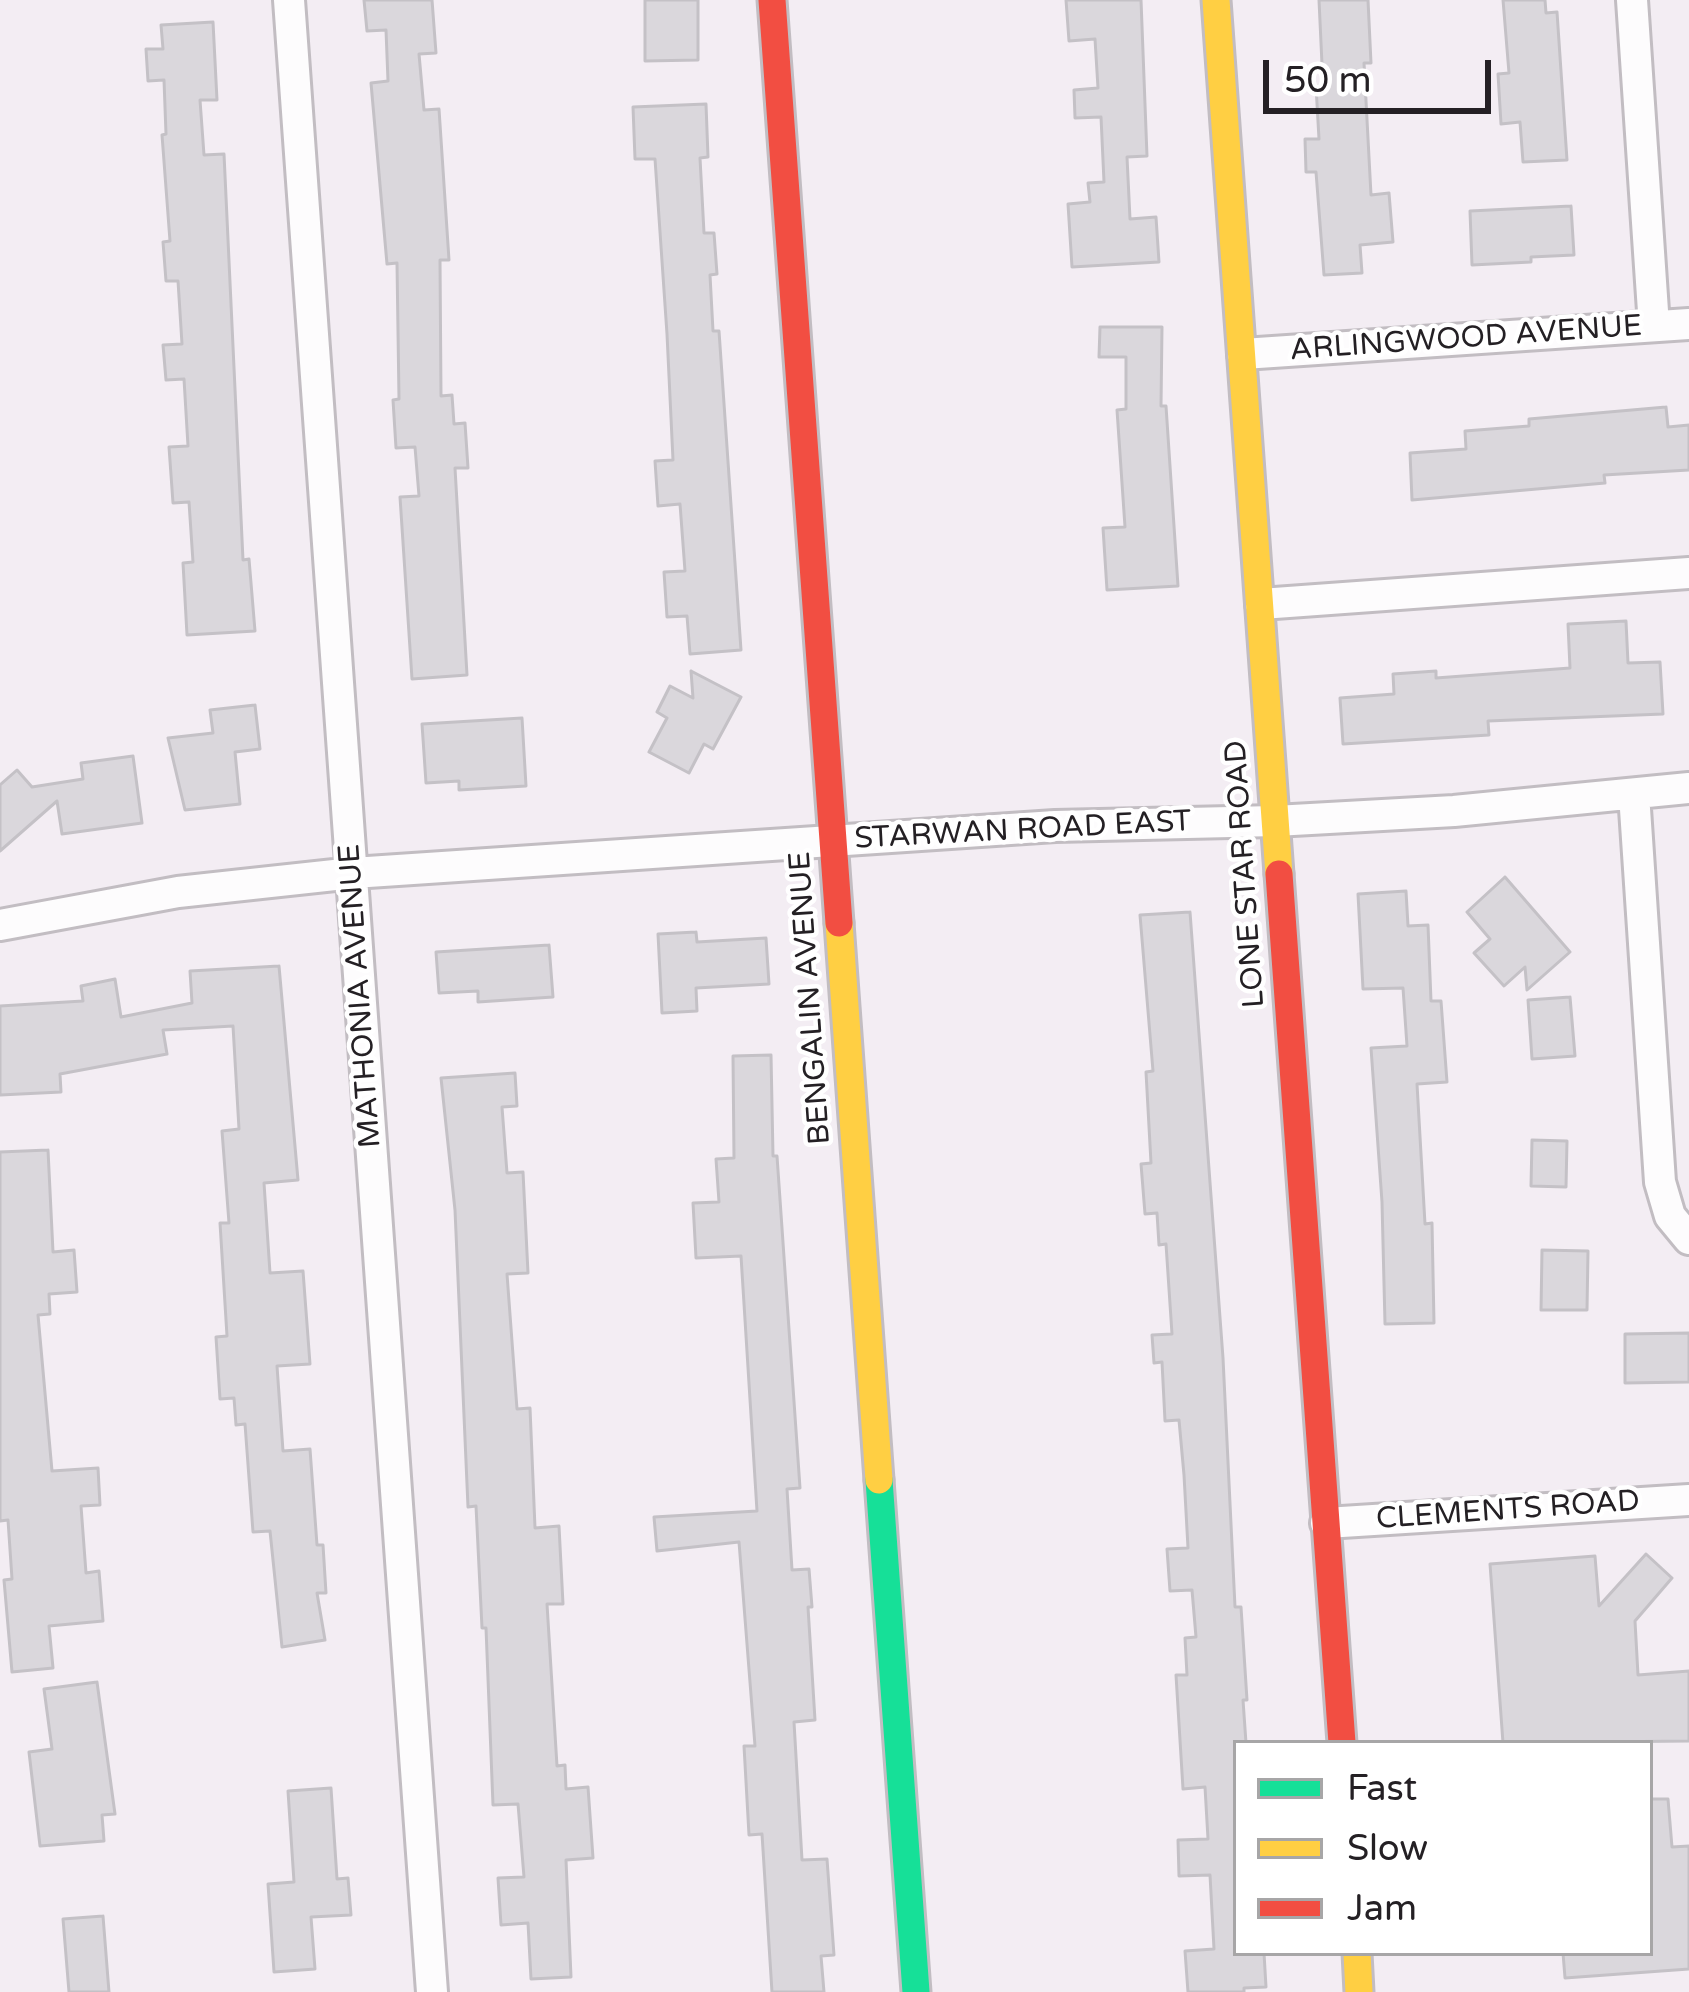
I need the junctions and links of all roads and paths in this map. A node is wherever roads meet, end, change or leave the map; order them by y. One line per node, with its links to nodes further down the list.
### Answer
1 (289, 0): 14 (street, MATHONIA AVENUE)
2 (772, 0): 13 (street, BENGALIN AVENUE)
3 (1216, 0): 7 (street, LONE STAR ROAD)
4 (1632, 0): 6 (street)
5 (1689, 324): 6 (street, ARLINGWOOD AVENUE)
6 (1654, 326): 7 (street, ARLINGWOOD AVENUE)
7 (1243, 354): 9 (street, LONE STAR ROAD)
8 (1689, 573): 9 (street)
9 (1261, 604): 12 (street, LONE STAR ROAD)
10 (1689, 788): 11 (street, STARWAN ROAD EAST)
11 (1634, 794): 12 (street, STARWAN ROAD EAST); 16 (street)
12 (1275, 821): 13 (street, STARWAN ROAD EAST); 18 (street, LONE STAR ROAD)
13 (833, 840): 14 (street, STARWAN ROAD EAST); 22 (street, BENGALIN AVENUE)
14 (353, 873): 15 (street, STARWAN ROAD EAST); 21 (street, MATHONIA AVENUE)
15 (0, 926)
16 (1689, 1239)
17 (1689, 1500): 18 (street, CLEMENTS ROAD)
18 (1326, 1523): 19 (street, LONE STAR ROAD)
19 (1342, 1740)
20 (1357, 1956): 23 (street)
21 (432, 1992)
22 (916, 1992)
23 (1360, 1992)

